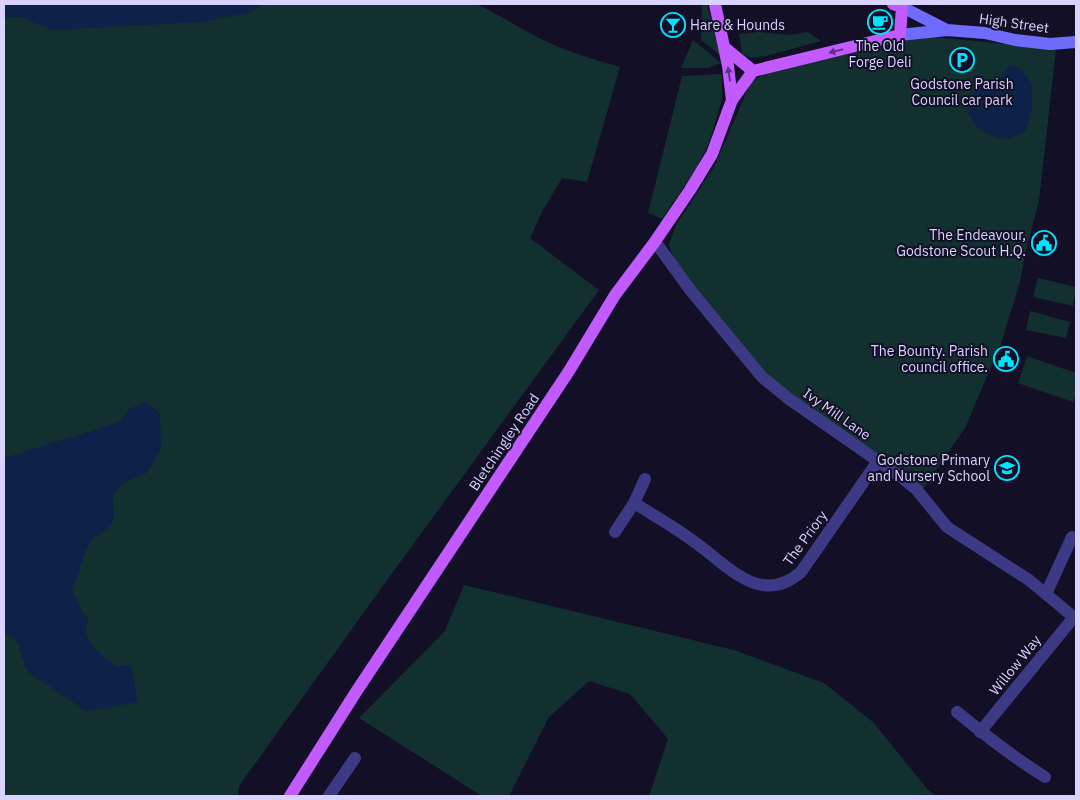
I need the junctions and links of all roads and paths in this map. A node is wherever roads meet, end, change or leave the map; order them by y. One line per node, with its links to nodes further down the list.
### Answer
1 (715, 4): 6 (main road)
2 (897, 6): 3 (main road); 4 (main road)
3 (947, 30): 4 (main road); 5 (main road, High Street)
4 (900, 35): 7 (main road, one-way to 7)
5 (1076, 42)
6 (725, 48): 7 (main road); 8 (main road, one-way to 6)
7 (753, 71): 8 (main road)
8 (732, 100): 9 (main road, Bletchingley Road)
9 (654, 244): 10 (street, Ivy Mill Lane); 21 (main road, Bletchingley Road)
10 (878, 461): 12 (street, The Priory); 15 (street, Ivy Mill Lane)
11 (645, 479): 12 (street)
12 (634, 503): 13 (street)
13 (615, 532)
14 (1072, 537): 15 (street)
15 (1046, 594): 16 (street, Ivy Mill Lane)
16 (1075, 618): 18 (street, Willow Way)
17 (957, 712): 18 (street)
18 (980, 732): 20 (street)
19 (355, 758): 22 (street)
20 (1045, 777)
21 (290, 796)
22 (329, 796)

